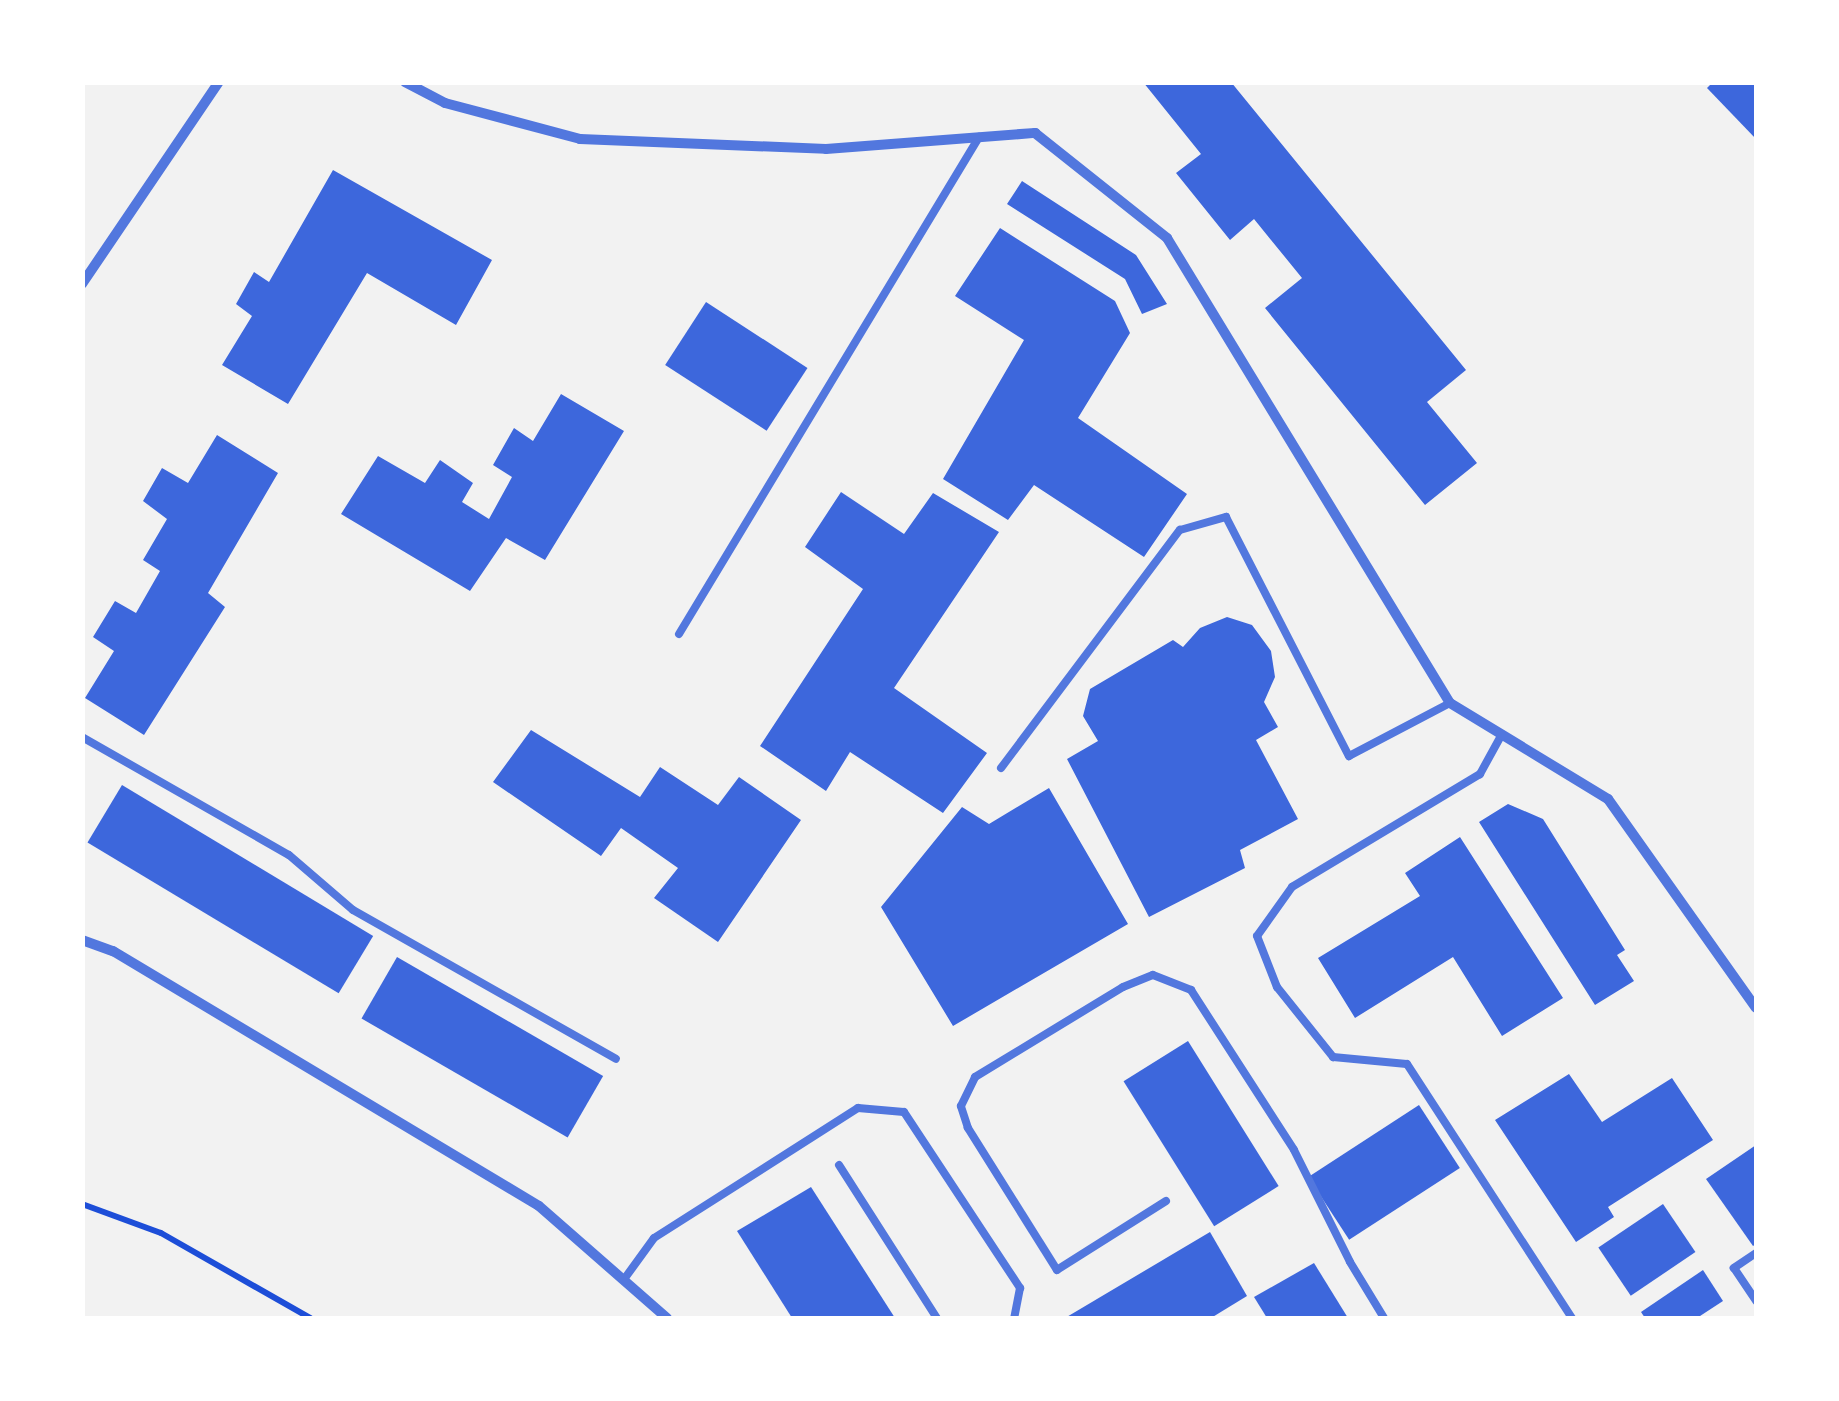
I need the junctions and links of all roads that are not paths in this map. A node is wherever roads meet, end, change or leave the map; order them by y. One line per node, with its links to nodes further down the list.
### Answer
1 (219, 82): 4 (street)
2 (405, 82): 3 (street)
3 (979, 137): 5 (lane); 6 (street)
4 (82, 284)
5 (679, 634)
6 (1450, 703): 7 (street); 9 (lane)
7 (1502, 734): 11 (street); 22 (lane)
8 (82, 737): 12 (lane)
9 (1001, 768)
10 (82, 940): 16 (street)
11 (1756, 1008)
12 (616, 1059)
13 (839, 1165): 19 (lane)
14 (1166, 1200): 21 (lane)
15 (1756, 1253): 17 (lane)
16 (625, 1278): 18 (street); 20 (lane)
17 (1756, 1300)
18 (667, 1318)
19 (937, 1318)
20 (1014, 1318)
21 (1384, 1318)
22 (1572, 1318)

